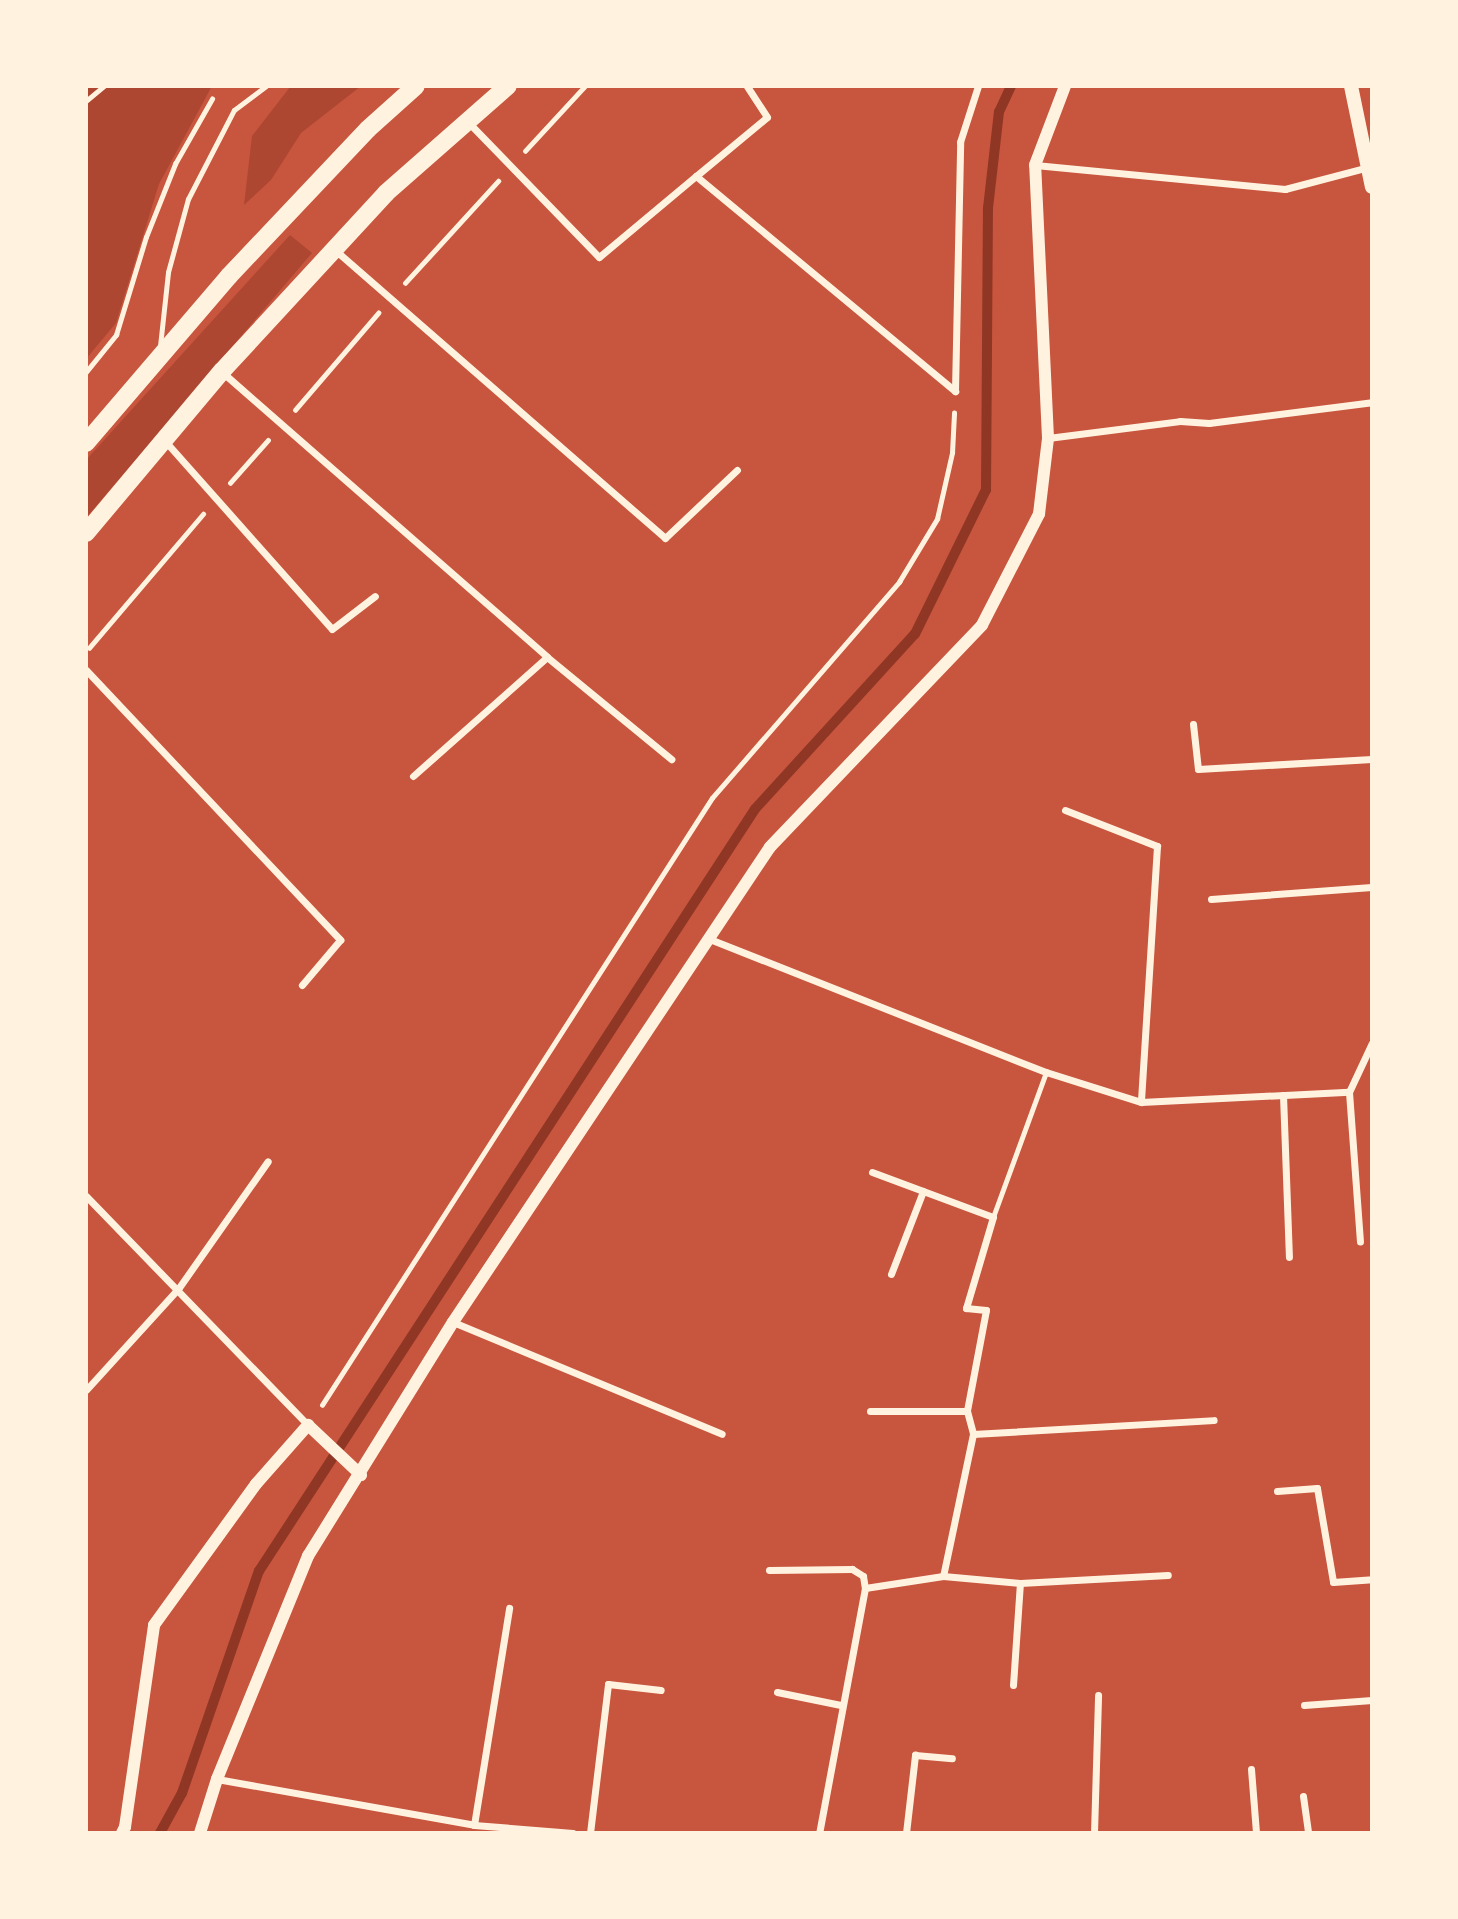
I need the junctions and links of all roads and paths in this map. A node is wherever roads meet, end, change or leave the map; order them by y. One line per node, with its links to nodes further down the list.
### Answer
1 (104, 86): 10 (path)
2 (266, 86): 20 (lane)
3 (416, 86): 20 (main road)
4 (508, 86): 11 (main road)
5 (584, 86): 13 (path)
6 (747, 86): 15 (street)
7 (978, 86): 23 (street)
8 (1065, 86): 12 (street)
9 (1351, 86): 14 (main road)
10 (86, 101)
11 (467, 121): 13 (street); 17 (main road)
12 (1035, 165): 14 (street); 26 (street)
13 (511, 167): 15 (street); 18 (path)
14 (1368, 167): 16 (main road)
15 (696, 176): 23 (street)
16 (1372, 187)
17 (334, 250): 18 (street); 22 (main road)
18 (391, 299): 25 (path); 29 (street)
19 (116, 335): 21 (path)
20 (159, 358): 28 (main road)
21 (86, 372)
22 (222, 372): 25 (street); 27 (main road)
23 (955, 391): 64 (path)
24 (1372, 402): 26 (street)
25 (282, 425): 30 (path); 34 (street)
26 (1048, 438): 43 (street)
27 (164, 441): 30 (street); 31 (main road)
28 (86, 443)
29 (737, 470)
30 (216, 499): 32 (street); 33 (path)
31 (86, 533)
32 (375, 596)
33 (86, 652)
34 (547, 657): 37 (street); 39 (street)
35 (86, 670): 44 (street)
36 (1193, 724): 38 (street)
37 (671, 759)
38 (1372, 759)
39 (413, 776)
40 (1065, 810): 49 (street)
41 (1372, 887): 42 (street)
42 (1211, 899)
43 (707, 938): 46 (street); 59 (street)
44 (302, 985)
45 (1372, 1043): 47 (street)
46 (1046, 1072): 49 (street); 54 (lane)
47 (1349, 1092): 48 (street); 55 (street)
48 (1283, 1095): 49 (street); 56 (street)
49 (1141, 1102)
50 (268, 1161): 58 (street)
51 (872, 1172): 52 (street)
52 (923, 1191): 54 (street); 57 (street)
53 (86, 1196): 58 (street)
54 (993, 1217): 62 (street)
55 (1360, 1242)
56 (1289, 1257)
57 (891, 1274)
58 (178, 1289): 60 (street); 64 (street)
59 (453, 1322): 65 (street); 67 (street)
60 (86, 1390)
61 (870, 1411): 62 (street)
62 (967, 1411): 66 (street)
63 (1214, 1420): 66 (street)
64 (308, 1425): 67 (street); 88 (street)
65 (722, 1434)
66 (972, 1434): 71 (street)
67 (361, 1475): 85 (street)
68 (1277, 1491): 72 (street)
69 (769, 1570): 74 (street)
70 (1168, 1574): 73 (street)
71 (943, 1576): 73 (street); 74 (street)
72 (1372, 1579)
73 (1020, 1583): 76 (street)
74 (865, 1588): 82 (street)
75 (509, 1608): 87 (street)
76 (1013, 1685)
77 (660, 1690): 91 (street)
78 (777, 1692): 82 (street)
79 (1098, 1695): 94 (street)
80 (1372, 1700): 81 (street)
81 (1304, 1705)
82 (841, 1706): 92 (street)
83 (952, 1758): 93 (street)
84 (1251, 1769): 95 (street)
85 (217, 1779): 87 (street); 89 (street)
86 (1303, 1796): 96 (street)
87 (474, 1825): 90 (street)
88 (121, 1833)
89 (200, 1833)
90 (573, 1833)
91 (590, 1833)
92 (819, 1833)
93 (906, 1833)
94 (1094, 1833)
95 (1256, 1833)
96 (1308, 1833)

